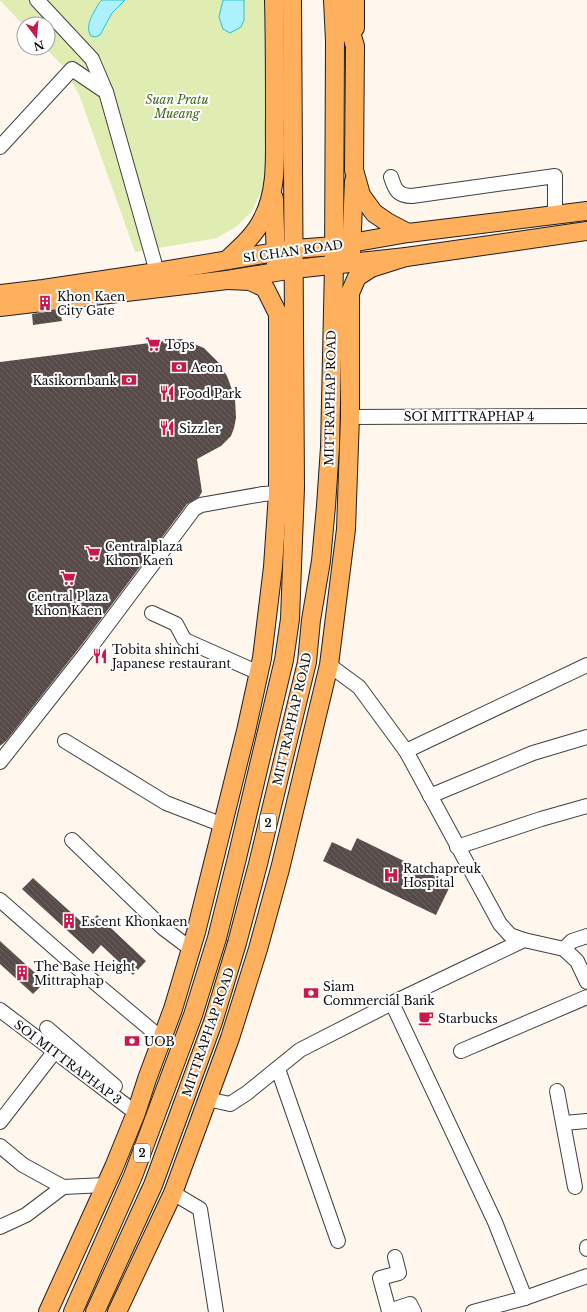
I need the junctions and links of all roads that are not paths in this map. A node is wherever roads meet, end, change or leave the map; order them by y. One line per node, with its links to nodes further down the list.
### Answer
1 (37, 0): 10 (street)
2 (274, 0): 8 (main road)
3 (286, 0): 8 (main road)
4 (292, 0): 21 (main road, MITTRAPHAP ROAD)
5 (333, 0): 20 (main road, MITTRAPHAP ROAD)
6 (341, 0): 9 (main road)
7 (355, 0): 9 (main road)
8 (275, 36): 14 (main road)
9 (355, 46): 12 (main road)
10 (106, 92): 11 (street); 27 (street)
11 (0, 147)
12 (354, 170): 18 (main road); 19 (main road)
13 (391, 177): 16 (street)
14 (274, 184): 22 (main road); 24 (main road)
15 (587, 211): 16 (main road, SI CHAN ROAD)
16 (556, 215): 18 (main road, SI CHAN ROAD)
17 (587, 231): 23 (main road, SI CHAN ROAD)
18 (408, 233): 19 (main road, SI CHAN ROAD)
19 (352, 243): 20 (main road, SI CHAN ROAD); 25 (main road)
20 (334, 246): 21 (main road, SI CHAN ROAD); 25 (main road, MITTRAPHAP ROAD)
21 (294, 249): 22 (main road, SI CHAN ROAD); 26 (main road, MITTRAPHAP ROAD)
22 (276, 252): 24 (main road, SI CHAN ROAD); 26 (main road)
23 (406, 257): 25 (main road, SI CHAN ROAD); 29 (main road)
24 (228, 260): 27 (main road, SI CHAN ROAD)
25 (342, 264): 26 (main road, SI CHAN ROAD); 29 (main road, MITTRAPHAP ROAD); 36 (main road, MITTRAPHAP ROAD)
26 (285, 270): 28 (main road, SI CHAN ROAD); 32 (main road); 38 (main road, MITTRAPHAP ROAD)
27 (157, 272): 30 (main road, SI CHAN ROAD)
28 (227, 280): 31 (main road, SI CHAN ROAD); 32 (main road)
29 (350, 293): 34 (main road, MITTRAPHAP ROAD)
30 (0, 294)
31 (0, 307)
32 (278, 314): 35 (main road)
33 (587, 416): 34 (street, SOI MITTRAPHAP 4)
34 (350, 417): 39 (main road, MITTRAPHAP ROAD)
35 (278, 446): 37 (main road); 38 (main road)
36 (330, 447): 39 (main road); 60 (main road, MITTRAPHAP ROAD / 2)
37 (278, 493): 43 (main road, 2); 47 (street)
38 (293, 524): 59 (main road, MITTRAPHAP ROAD / 2)
39 (346, 529): 41 (main road, MITTRAPHAP ROAD)
40 (152, 614): 43 (street)
41 (329, 665): 46 (street); 66 (main road, MITTRAPHAP ROAD / 2)
42 (587, 665): 46 (street)
43 (259, 673): 50 (main road, 2)
44 (587, 737): 48 (street)
45 (65, 741): 50 (street)
46 (406, 751): 48 (street)
47 (0, 762)
48 (430, 796): 52 (street)
49 (587, 806): 52 (street)
50 (223, 825): 56 (main road, 2)
51 (72, 840): 56 (street)
52 (457, 847): 55 (street)
53 (0, 900): 67 (street)
54 (587, 936): 57 (street)
55 (524, 940): 57 (street); 62 (street)
56 (191, 949): 63 (main road, 2)
57 (564, 949): 58 (street)
58 (587, 982)
59 (201, 990): 63 (main road); 88 (main road, MITTRAPHAP ROAD / 2)
60 (222, 995): 66 (main road); 89 (main road, MITTRAPHAP ROAD / 2)
61 (587, 997): 69 (street)
62 (392, 1003): 70 (street); 86 (street)
63 (174, 1009): 67 (main road, 2)
64 (0, 1010): 68 (street, SOI MITTRAPHAP 3)
65 (47, 1028): 73 (street)
66 (230, 1038): 72 (main road, MITTRAPHAP ROAD / 2)
67 (162, 1039): 73 (main road, 2)
68 (55, 1051): 73 (street, SOI MITTRAPHAP 3); 75 (street)
69 (461, 1051)
70 (278, 1068): 72 (street); 83 (street)
71 (557, 1091): 76 (street)
72 (207, 1099): 81 (main road, MITTRAPHAP ROAD / 2)
73 (137, 1110): 78 (main road, 2)
74 (587, 1121): 76 (street)
75 (0, 1122)
76 (564, 1123): 80 (street)
77 (0, 1146): 79 (street)
78 (105, 1185): 79 (street); 87 (main road, 2)
79 (63, 1187): 82 (street)
80 (575, 1187)
81 (173, 1193): 90 (main road, MITTRAPHAP ROAD / 2); 91 (street)
82 (0, 1227)
83 (338, 1241)
84 (395, 1257): 92 (street)
85 (587, 1276): 86 (street)
86 (525, 1298): 93 (street)
87 (48, 1312)
88 (74, 1312)
89 (95, 1312)
90 (117, 1312)
91 (216, 1312)
92 (414, 1312)
93 (473, 1312)

